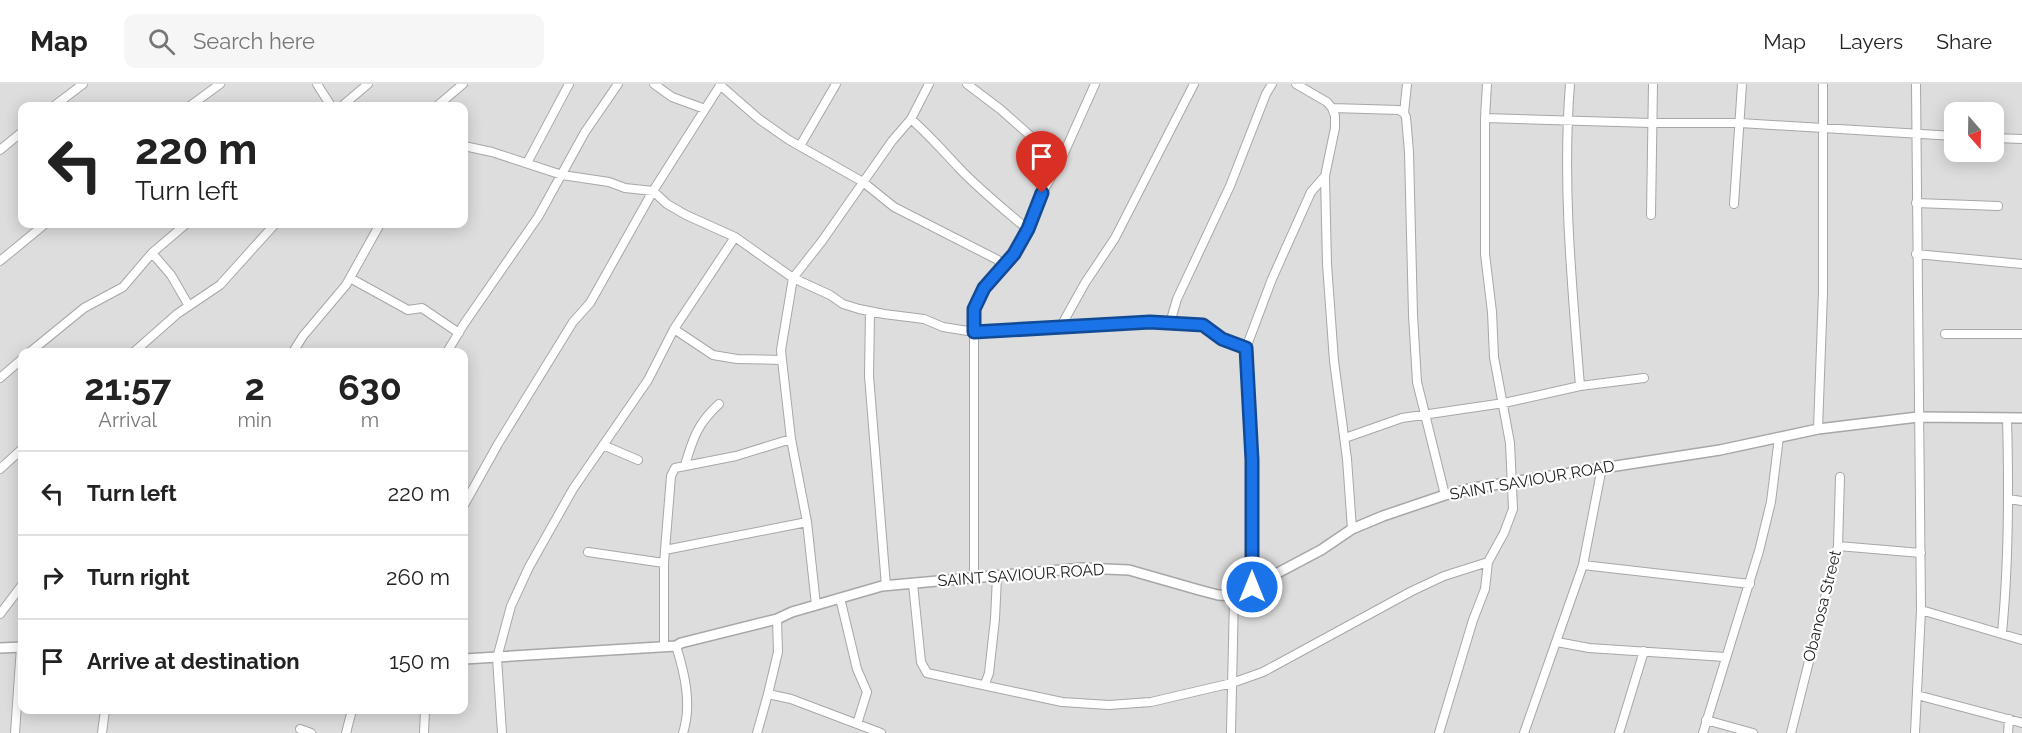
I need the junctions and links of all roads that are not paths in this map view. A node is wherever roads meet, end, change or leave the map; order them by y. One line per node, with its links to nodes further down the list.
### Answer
1 (83, 84): 24 (street)
2 (220, 84): 25 (street)
3 (317, 84): 26 (street)
4 (368, 84): 27 (street)
5 (463, 84): 28 (street)
6 (569, 84): 47 (street)
7 (618, 84): 48 (street)
8 (654, 84): 30 (street)
9 (836, 84): 43 (street)
10 (929, 84): 32 (street)
11 (967, 84): 46 (street)
12 (1095, 84): 46 (street)
13 (1194, 84): 72 (street)
14 (1272, 84): 71 (street)
15 (1296, 84): 29 (street)
16 (1407, 84): 31 (street)
17 (1488, 84): 33 (street)
18 (1570, 84): 34 (street)
19 (1653, 84): 35 (street)
20 (1742, 84): 36 (street)
21 (1823, 84): 37 (street)
22 (1916, 84): 38 (street)
23 (721, 85): 30 (street); 43 (street)
24 (59, 102)
25 (195, 102)
26 (328, 102)
27 (347, 102)
28 (442, 102)
29 (1332, 108): 31 (street); 49 (street)
30 (705, 109): 51 (street)
31 (1404, 113): 90 (street)
32 (911, 118): 50 (street); 60 (street)
33 (1485, 118): 34 (street); 89 (street)
34 (1567, 121): 35 (street); 87 (street)
35 (1651, 123): 36 (street); 55 (street)
36 (1740, 123): 37 (street); 53 (street)
37 (1824, 127): 38 (street); 94 (street)
38 (1915, 134): 39 (street); 52 (street)
39 (1944, 135)
40 (18, 138): 45 (street)
41 (2004, 138): 42 (street)
42 (2022, 139)
43 (800, 146): 50 (street)
44 (468, 147): 47 (street)
45 (0, 150)
46 (1060, 162): 60 (street)
47 (527, 163): 48 (street)
48 (562, 175): 51 (street); 75 (street)
49 (1325, 176): 82 (street); 96 (street)
50 (863, 182): 66 (street); 68 (street)
51 (653, 191): 61 (street); 107 (street)
52 (1916, 203): 54 (street); 63 (street)
53 (1734, 204)
54 (1998, 206)
55 (1651, 215)
56 (40, 228): 64 (street)
57 (181, 228): 62 (street)
58 (271, 228): 69 (street)
59 (378, 228): 67 (street)
60 (1028, 229): 66 (street)
61 (735, 237): 68 (street); 73 (street)
62 (152, 253): 69 (street); 78 (street)
63 (1916, 254): 65 (street); 91 (street)
64 (0, 261)
65 (2022, 264)
66 (1001, 268): 74 (street)
67 (350, 278): 75 (street); 80 (street)
68 (793, 278): 70 (street); 83 (street)
69 (189, 306): 79 (street)
70 (870, 312): 74 (street); 123 (street)
71 (1170, 323): 72 (street); 82 (street)
72 (1061, 326): 74 (street)
73 (674, 329): 83 (street); 98 (street)
74 (974, 332): 120 (street)
75 (459, 333): 81 (street)
76 (1945, 334): 77 (street)
77 (2022, 334)
78 (35, 348)
79 (139, 348)
80 (296, 348)
81 (450, 348)
82 (1246, 348): 124 (street)
83 (782, 360): 97 (street)
84 (18, 362): 85 (street)
85 (0, 378)
86 (1644, 378): 87 (street)
87 (1580, 386): 89 (street)
88 (719, 404): 101 (street)
89 (1504, 404): 90 (street); 105 (street)
90 (1425, 414): 96 (street); 106 (street)
91 (1918, 417): 92 (street, SAINT SAVIOUR ROAD); 94 (street, SAINT SAVIOUR ROAD); 115 (street)
92 (2007, 418): 93 (street, SAINT SAVIOUR ROAD); 108 (street)
93 (2022, 418)
94 (1818, 429): 95 (street, SAINT SAVIOUR ROAD)
95 (1779, 437): 102 (street, SAINT SAVIOUR ROAD); 122 (street)
96 (1345, 438): 111 (street)
97 (791, 439): 101 (street); 110 (street)
98 (603, 445): 100 (street); 141 (street)
99 (18, 453): 103 (street)
100 (639, 460)
101 (685, 465): 113 (street)
102 (1602, 468): 105 (street, SAINT SAVIOUR ROAD); 118 (street)
103 (0, 469)
104 (1840, 477): 112 (street, Obanosa Street)
105 (1512, 482): 106 (street, SAINT SAVIOUR ROAD); 116 (street)
106 (1445, 495): 111 (street, SAINT SAVIOUR ROAD)
107 (468, 498)
108 (2009, 499): 109 (street); 132 (street)
109 (2022, 501)
110 (807, 522): 113 (street); 128 (street)
111 (1352, 529): 124 (street, SAINT SAVIOUR ROAD)
112 (1838, 546): 115 (street); 171 (street, Obanosa Street)
113 (666, 550): 117 (street)
114 (588, 552): 117 (street)
115 (1921, 553): 129 (street)
116 (1488, 562): 143 (street); 166 (street)
117 (664, 563): 137 (street)
118 (1583, 565): 122 (street); 134 (street)
119 (997, 577): 120 (street, SAINT SAVIOUR ROAD); 126 (street, SAINT SAVIOUR ROAD); 144 (street)
120 (974, 579): 121 (street, SAINT SAVIOUR ROAD)
121 (913, 584): 123 (street, SAINT SAVIOUR ROAD); 144 (street)
122 (1750, 584): 140 (street)
123 (886, 586): 127 (street, SAINT SAVIOUR ROAD)
124 (1252, 587): 126 (street, SAINT SAVIOUR ROAD)
125 (18, 590): 130 (street)
126 (1234, 596): 143 (street)
127 (840, 598): 128 (street, SAINT SAVIOUR ROAD); 154 (street)
128 (816, 605): 131 (street, SAINT SAVIOUR ROAD)
129 (1921, 610): 132 (street); 146 (street)
130 (0, 614)
131 (777, 619): 135 (street, SAINT SAVIOUR ROAD); 145 (street)
132 (2002, 633): 133 (street)
133 (2022, 640)
134 (1557, 642): 139 (street); 167 (street)
135 (676, 646): 137 (street, SAINT SAVIOUR ROAD); 162 (street)
136 (18, 647): 138 (street)
137 (664, 647): 141 (street, SAINT SAVIOUR ROAD)
138 (0, 648)
139 (1644, 651): 140 (street); 168 (street)
140 (1725, 657): 152 (street)
141 (497, 658): 142 (street, SAINT SAVIOUR ROAD); 161 (street)
142 (468, 659)
143 (1232, 683): 144 (street); 165 (street)
144 (985, 684)
145 (768, 694): 154 (street); 163 (street)
146 (1917, 695): 151 (street); 172 (street)
147 (18, 696): 156 (street)
148 (104, 714): 157 (street)
149 (351, 714): 159 (street)
150 (425, 714): 160 (street)
151 (2009, 719): 153 (street); 173 (street)
152 (1706, 720): 169 (street); 170 (street)
153 (2022, 723)
154 (856, 724): 164 (street)
155 (300, 729): 158 (street)
156 (15, 733)
157 (102, 733)
158 (311, 733)
159 (346, 733)
160 (424, 733)
161 (502, 733)
162 (683, 733)
163 (757, 733)
164 (880, 733)
165 (1231, 733)
166 (1439, 733)
167 (1524, 733)
168 (1619, 733)
169 (1702, 733)
170 (1753, 733)
171 (1791, 733)
172 (1915, 733)
173 (2008, 733)

